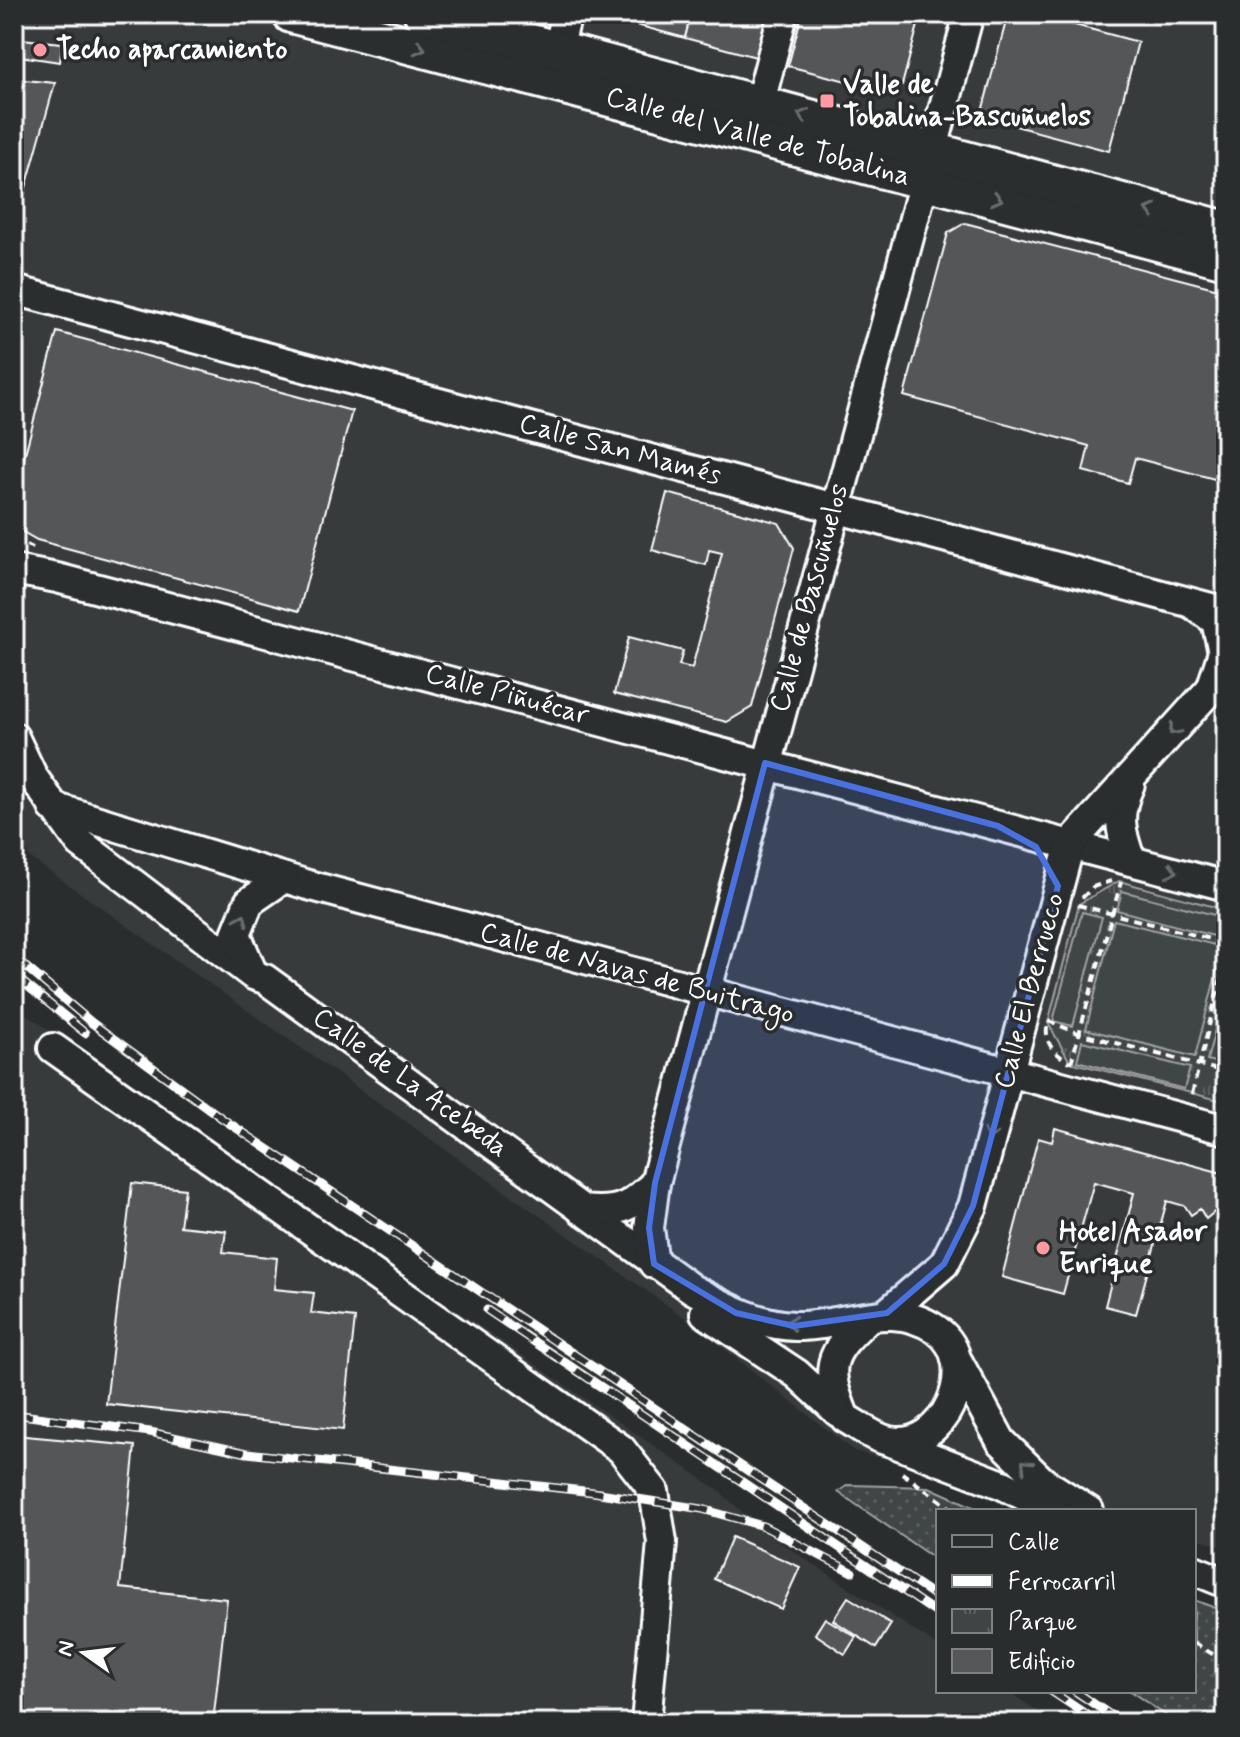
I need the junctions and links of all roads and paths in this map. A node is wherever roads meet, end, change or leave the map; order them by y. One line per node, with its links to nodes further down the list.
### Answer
1 (291, 14): 8 (main road, Calle del Valle de Tobalina, one-way to 8)
2 (567, 14): 6 (street)
3 (783, 14): 7 (street)
4 (969, 14): 8 (street, Calle de Bascuñuelos)
5 (437, 16): 6 (main road, Calle del Valle de Tobalina)
6 (558, 49): 7 (main road, Calle del Valle de Tobalina)
7 (760, 102): 8 (main road, Calle del Valle de Tobalina, one-way to 7)
8 (927, 165): 9 (main road, Calle del Valle de Tobalina, one-way to 8); 10 (main road, Calle del Valle de Tobalina, one-way to 10); 12 (street, Calle de Bascuñuelos)
9 (1226, 230)
10 (1226, 260)
11 (14, 290): 12 (street, Calle San Mamés)
12 (835, 507): 14 (street, Calle San Mamés); 18 (street, Calle de Bascuñuelos)
13 (19, 570): 18 (street, Calle Piñuécar)
14 (1190, 603): 15 (street, Calle San Mamés); 16 (street, Calle El Berrueco)
15 (1226, 612)
16 (1218, 680): 20 (street, Calle El Berrueco, one-way to 20)
17 (14, 737): 21 (street, Calle de La Acebeda)
18 (765, 763): 22 (street, Calle Piñuécar); 33 (street, Calle de Bascuñuelos)
19 (14, 766): 50 (street, Calle de La Acebeda)
20 (1136, 773): 23 (street, Calle El Berrueco); 24 (street)
21 (52, 807): 25 (street, Calle de Navas de Buitrago); 32 (street, Calle de La Acebeda)
22 (998, 826): 23 (street, Calle Piñuécar); 27 (street, Calle Piñuécar)
23 (1070, 844): 24 (street, Calle Piñuécar); 27 (street, Calle El Berrueco)
24 (1127, 875): 26 (street, Calle Piñuécar, one-way to 26); 27 (path); 28 (path)
25 (284, 878): 32 (street, one-way to 25); 33 (street, Calle de Navas de Buitrago)
26 (1226, 886)
27 (1069, 895): 28 (path); 29 (path); 41 (street, Calle El Berrueco)
28 (1111, 913): 30 (path); 36 (path)
29 (1075, 919)
30 (1226, 943)
31 (1226, 957): 40 (path)
32 (253, 975): 46 (street, Calle de La Acebeda)
33 (705, 993): 41 (street, Calle de Navas de Buitrago); 45 (street, Calle de Bascuñuelos)
34 (1052, 1007): 35 (path)
35 (1048, 1023): 36 (path); 38 (path)
36 (1078, 1033): 38 (path); 40 (path)
37 (53, 1048): 62 (street)
38 (1070, 1062): 39 (path)
39 (1077, 1064)
40 (1198, 1064): 42 (path); 43 (path)
41 (1008, 1071): 44 (street, Calle de Navas de Buitrago); 48 (street, Calle El Berrueco, one-way to 48)
42 (1226, 1072)
43 (1192, 1094)
44 (1226, 1130)
45 (655, 1183): 46 (street); 47 (street, Calle de Bascuñuelos)
46 (582, 1210): 47 (street, Calle de La Acebeda)
47 (654, 1264): 48 (street, Calle de La Acebeda, one-way to 47)
48 (878, 1316): 49 (street); 50 (street)
49 (956, 1359): 51 (street); 55 (street, one-way to 49)
50 (845, 1418): 51 (street)
51 (890, 1442): 54 (street)
52 (902, 1473): 53 (path)
53 (952, 1509)
54 (1051, 1509)
55 (1086, 1509)
56 (1196, 1552): 57 (street)
57 (1226, 1563)
58 (1196, 1571): 59 (street)
59 (1226, 1583)
60 (1196, 1644): 61 (path)
61 (1226, 1662)
62 (646, 1723)

